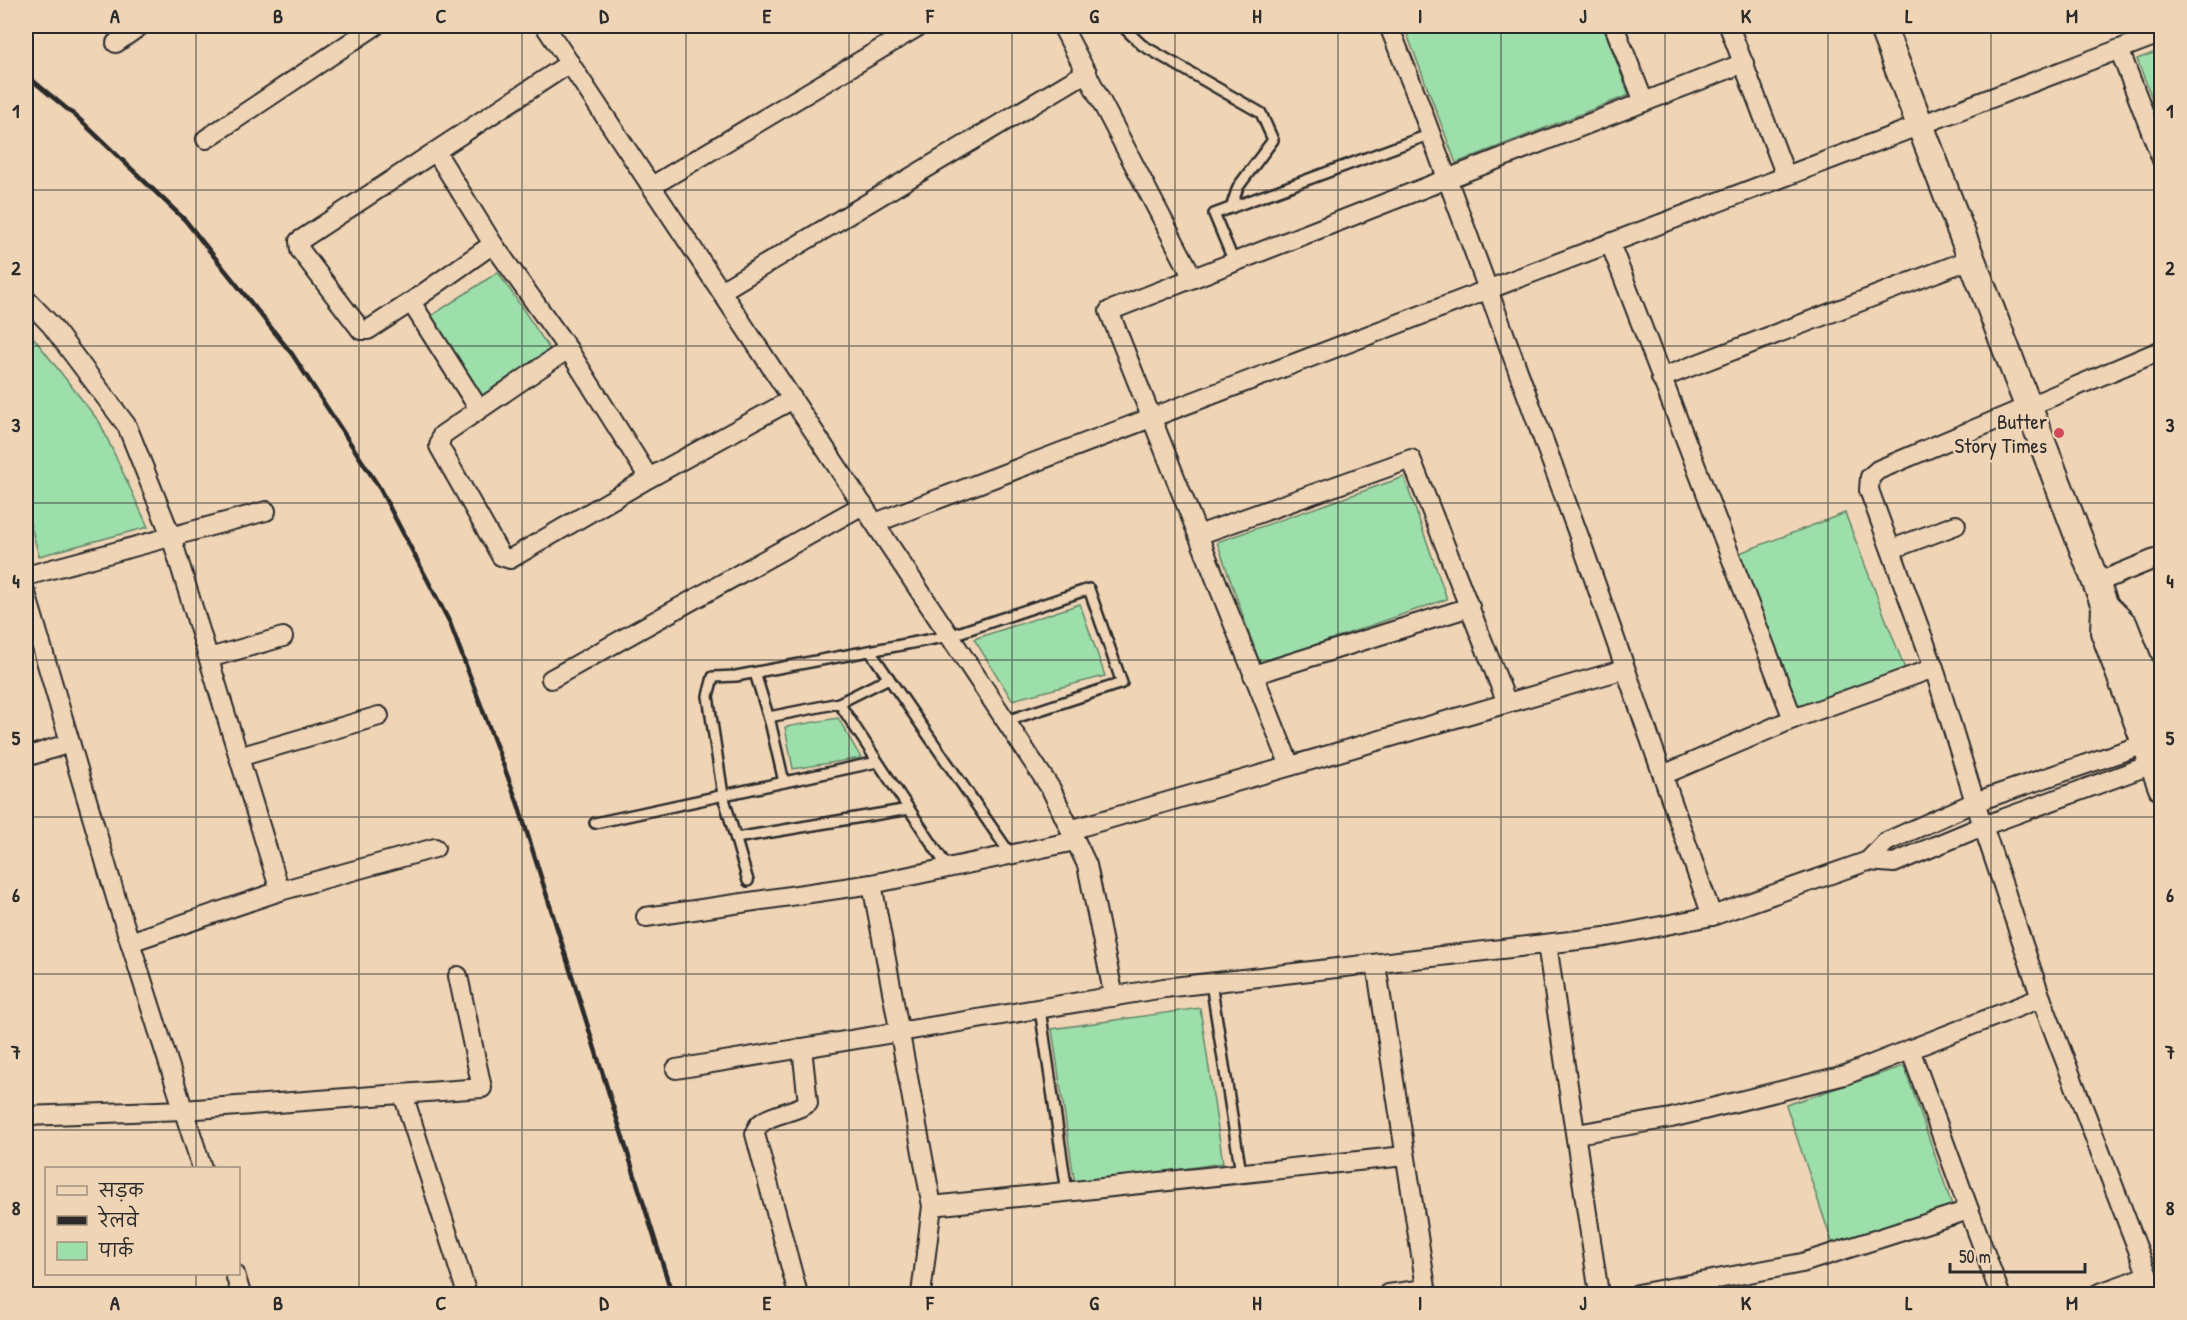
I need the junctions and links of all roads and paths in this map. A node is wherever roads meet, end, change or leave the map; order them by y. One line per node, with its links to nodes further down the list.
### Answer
1 (140, 26): 12 (street)
2 (545, 26): 14 (street)
3 (919, 26): 25 (street)
4 (1062, 26): 16 (street)
5 (1122, 26): 26 (lane)
6 (1389, 26): 19 (street)
7 (1614, 26): 17 (street)
8 (1729, 26): 15 (street)
9 (1882, 26): 18 (main road)
10 (366, 28): 20 (street)
11 (2162, 33): 13 (street)
12 (116, 43)
13 (2119, 49): 18 (street); 22 (street)
14 (570, 63): 21 (street); 25 (street)
15 (1743, 63): 17 (street); 23 (street)
16 (1086, 72): 31 (street); 33 (street)
17 (1644, 102): 24 (street)
18 (1920, 125): 23 (street); 29 (main road)
19 (1431, 134): 24 (street); 26 (lane)
20 (206, 139)
21 (436, 152): 28 (street); 35 (street)
22 (2162, 160)
23 (1786, 176): 27 (street)
24 (1447, 179): 30 (street); 32 (street)
25 (652, 186): 33 (street)
26 (1231, 208): 30 (lane)
27 (1610, 243): 32 (street); 38 (street)
28 (493, 244): 35 (street); 36 (street)
29 (1971, 259): 38 (street); 40 (main road)
30 (1234, 262): 31 (street)
31 (1193, 278): 42 (street)
32 (1488, 290): 42 (street); 62 (street)
33 (721, 291): 39 (street)
34 (26, 299): 49 (street)
35 (411, 302): 41 (street)
36 (568, 349): 41 (street); 43 (street)
37 (2162, 350): 40 (street)
38 (1661, 378): 70 (street)
39 (793, 399): 43 (street); 44 (street)
40 (2028, 405): 50 (street); 53 (main road)
41 (479, 409): 43 (street)
42 (1151, 418): 46 (street); 48 (street)
43 (650, 477)
44 (863, 505): 46 (street); 66 (street)
45 (266, 511): 49 (street)
46 (875, 523): 58 (street)
47 (1956, 525): 50 (street)
48 (1198, 535): 56 (street); 64 (street)
49 (171, 536): 52 (street); 60 (street)
50 (1892, 549): 61 (street)
51 (2162, 556): 53 (street)
52 (26, 576)
53 (2096, 582): 55 (main road)
54 (26, 593): 74 (street)
55 (2105, 606): 72 (main road); 75 (main road)
56 (1470, 608): 64 (street); 68 (street)
57 (283, 636): 60 (street)
58 (950, 636): 59 (lane); 71 (street); 71 (lane)
59 (870, 651): 63 (lane); 65 (lane)
60 (208, 658): 77 (street)
61 (1934, 668): 70 (street); 84 (street)
62 (1625, 669): 68 (street); 80 (street)
63 (755, 673): 73 (lane); 83 (lane)
64 (1253, 675): 79 (street)
65 (889, 678): 67 (lane); 91 (lane)
66 (551, 679)
67 (839, 703): 73 (lane); 78 (lane)
68 (1507, 703): 79 (street)
69 (379, 716): 77 (street)
70 (1793, 719): 80 (street)
71 (1006, 721): 88 (street)
72 (2162, 723)
73 (771, 726): 81 (lane)
74 (70, 743): 76 (street); 99 (street)
75 (2155, 753): 82 (main road); 84 (street); 87 (street)
76 (26, 757)
77 (239, 757): 96 (street)
78 (877, 762): 81 (lane); 85 (lane)
79 (1290, 766): 88 (street)
80 (1663, 775): 97 (street)
81 (784, 782): 83 (lane)
82 (2162, 788)
83 (723, 795): 86 (lane); 89 (lane)
84 (1975, 802): 87 (street); 92 (street)
85 (909, 809): 89 (lane); 93 (lane)
86 (595, 822)
87 (1983, 826): 92 (street); 105 (street)
88 (1073, 836): 91 (street); 104 (street)
89 (736, 838): 94 (lane)
90 (435, 848): 96 (street)
91 (1011, 855): 93 (street)
92 (1868, 861): 97 (street)
93 (948, 868): 95 (street)
94 (748, 881)
95 (872, 884): 98 (street); 107 (street)
96 (280, 891): 99 (street)
97 (1712, 916): 100 (street)
98 (646, 917)
99 (130, 942): 112 (street)
100 (1547, 944): 101 (street); 114 (street)
101 (1376, 964): 103 (street); 115 (street)
102 (458, 976): 111 (street)
103 (1211, 983): 104 (street); 117 (lane)
104 (1114, 997): 106 (street)
105 (2041, 998): 109 (street); 122 (street)
106 (1040, 1009): 107 (street); 118 (lane)
107 (900, 1032): 108 (street); 119 (street)
108 (802, 1048): 110 (street); 126 (street)
109 (1910, 1049): 114 (street); 120 (street)
110 (676, 1069)
111 (403, 1094): 112 (street); 125 (street)
112 (183, 1110): 113 (street); 116 (street)
113 (26, 1116)
114 (1576, 1134): 129 (street)
115 (1405, 1156): 117 (street); 123 (street)
116 (202, 1167)
117 (1241, 1173): 118 (street)
118 (1067, 1192): 119 (street)
119 (932, 1206): 127 (street)
120 (1969, 1210): 130 (street); 131 (street)
121 (235, 1275): 124 (street)
122 (2155, 1288): 132 (street)
123 (1427, 1292): 128 (street)
124 (241, 1294)
125 (467, 1294)
126 (798, 1294)
127 (921, 1294)
128 (1388, 1294)
129 (1599, 1294)
130 (1638, 1294)
131 (2000, 1294)
132 (2097, 1294)

